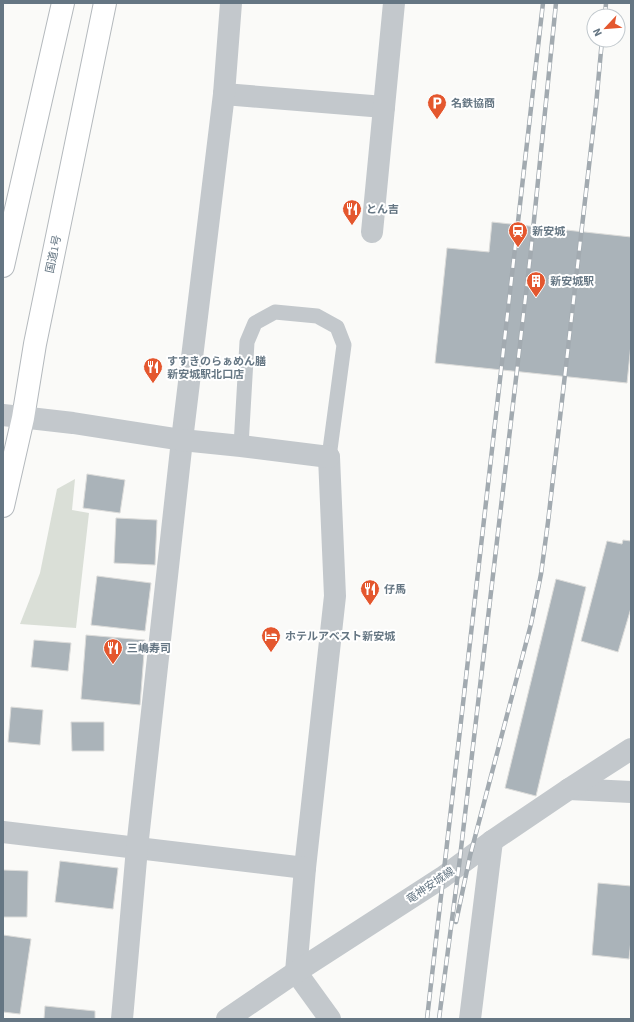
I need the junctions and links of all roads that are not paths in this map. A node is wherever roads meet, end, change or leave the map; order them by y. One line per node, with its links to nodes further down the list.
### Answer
1 (63, 3): 8 (highway)
2 (105, 3): 9 (highway, 国道1号)
3 (231, 3): 5 (street)
4 (394, 3): 6 (street)
5 (224, 94): 6 (street); 10 (street)
6 (384, 107): 7 (street)
7 (372, 232)
8 (3, 266)
9 (13, 416): 10 (street); 13 (highway, 国道1号)
10 (182, 440): 11 (street); 19 (street)
11 (241, 446): 12 (street); 12 (lane)
12 (329, 457): 20 (street)
13 (3, 506)
14 (631, 750): 15 (street, 竜神安城線)
15 (569, 789): 16 (street); 18 (street, 竜神安城線)
16 (631, 792)
17 (3, 832): 19 (street)
18 (492, 841): 21 (street, 竜神安城線); 25 (street)
19 (137, 848): 20 (street); 22 (street)
20 (304, 868): 21 (street)
21 (296, 972): 23 (street, 竜神安城線); 24 (street)
22 (122, 1019)
23 (227, 1019)
24 (330, 1019)
25 (470, 1019)

